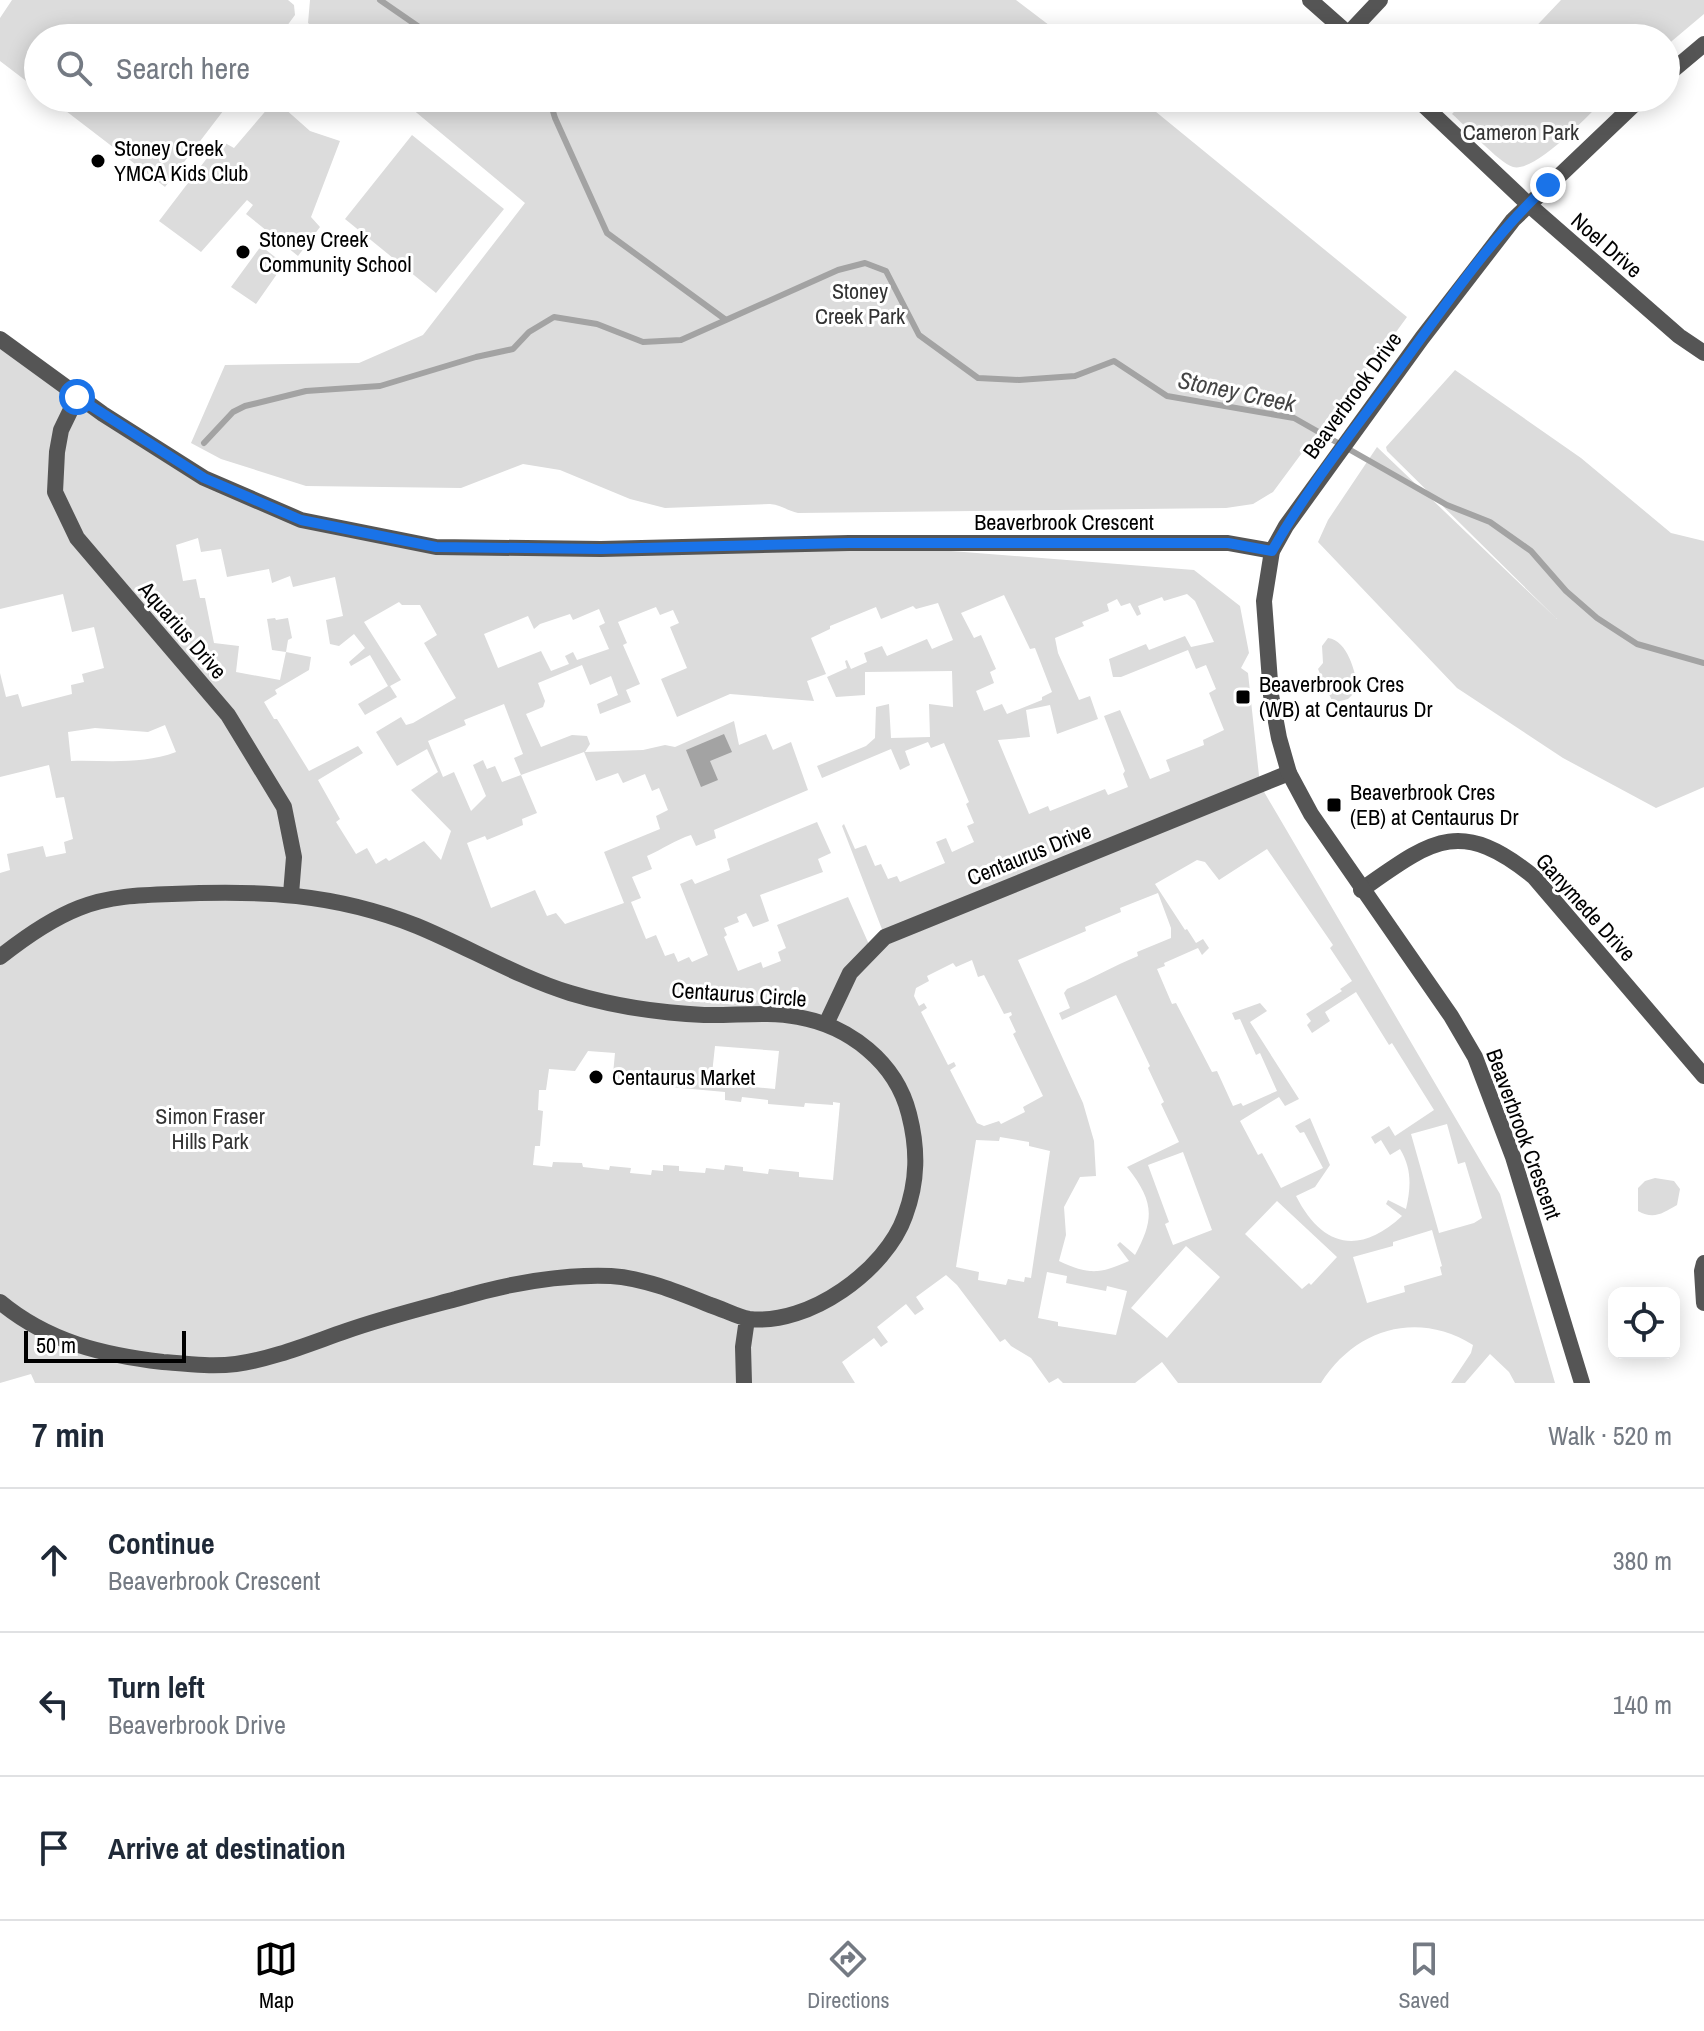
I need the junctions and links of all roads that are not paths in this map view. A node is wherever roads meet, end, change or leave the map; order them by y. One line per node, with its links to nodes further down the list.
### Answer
1 (1310, 0): 3 (street)
2 (1380, 0): 4 (street)
3 (1337, 24)
4 (1360, 24)
5 (1704, 44): 6 (street)
6 (1680, 64)
7 (1431, 112): 9 (street, Noel Drive)
8 (1626, 112): 9 (street, Beaverbrook Drive)
9 (1528, 204): 11 (street, Noel Drive); 13 (street, Beaverbrook Drive)
10 (0, 339): 12 (street, Beaverbrook Crescent)
11 (1704, 353)
12 (77, 397): 13 (street, Beaverbrook Crescent); 16 (street, Aquarius Drive)
13 (1272, 551): 14 (street, Beaverbrook Crescent)
14 (1289, 773): 15 (street, Beaverbrook Crescent); 18 (street, Centaurus Drive)
15 (1361, 890): 19 (street, Ganymede Drive); 25 (street, Beaverbrook Crescent)
16 (291, 894): 17 (street, Centaurus Circle); 18 (street, Centaurus Circle)
17 (0, 957)
18 (826, 1024): 23 (street, Centaurus Circle)
19 (1704, 1076)
20 (1704, 1263): 22 (street)
21 (0, 1302): 23 (street, Centaurus Circle)
22 (1704, 1303)
23 (747, 1319): 24 (street)
24 (744, 1383)
25 (1582, 1383)

